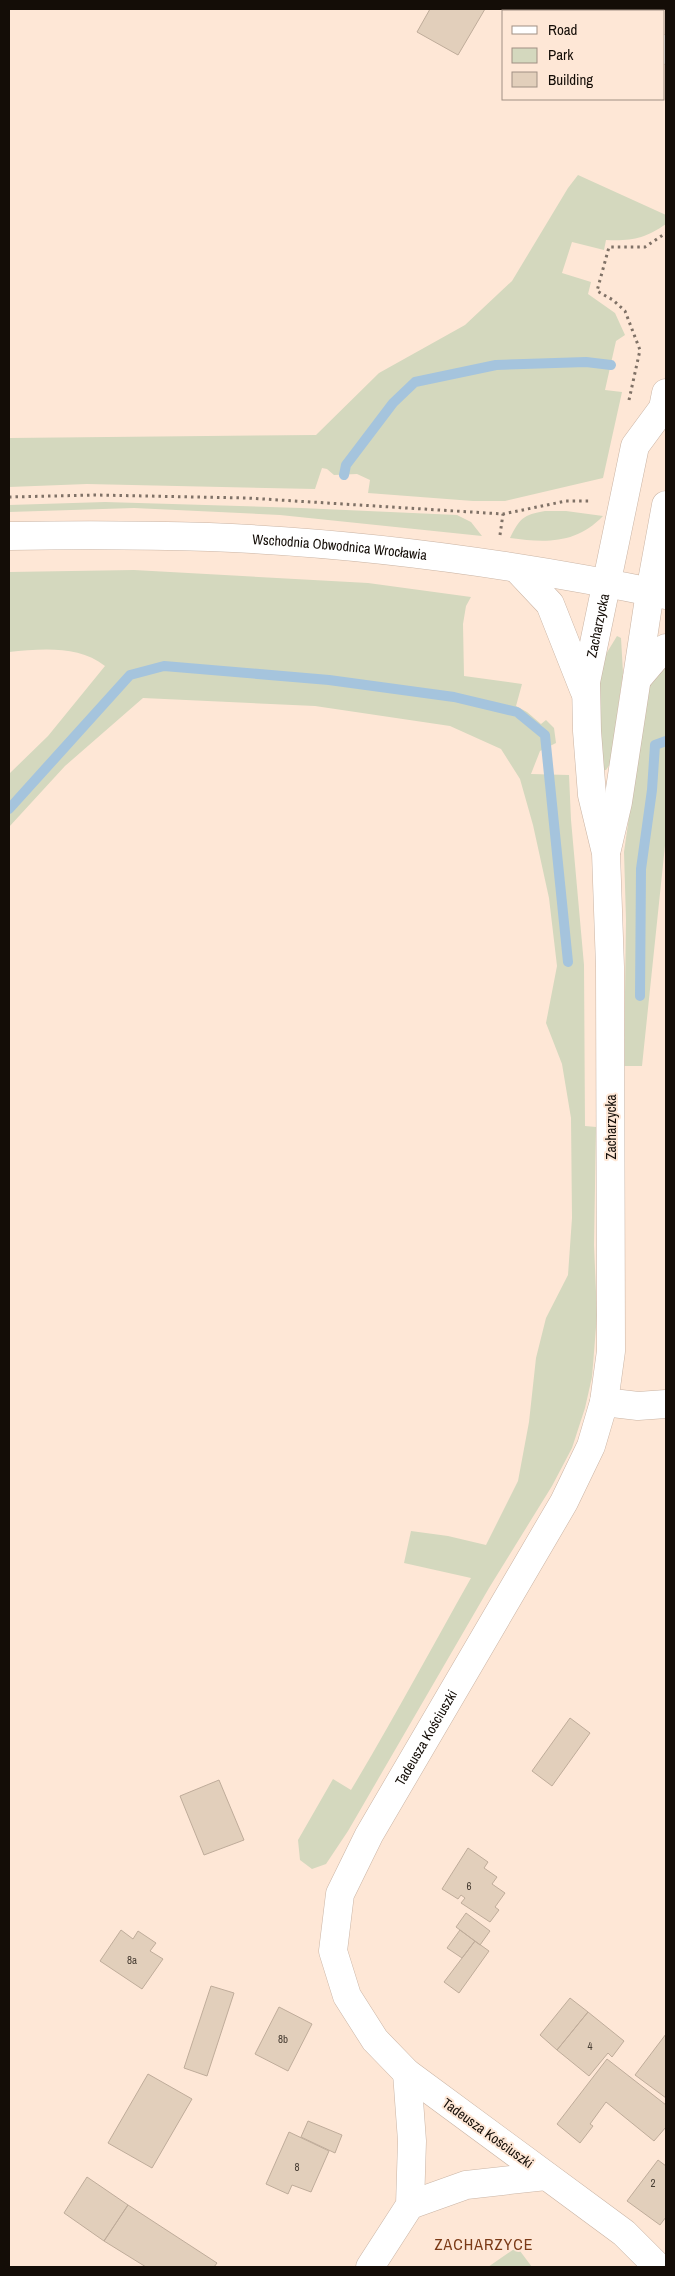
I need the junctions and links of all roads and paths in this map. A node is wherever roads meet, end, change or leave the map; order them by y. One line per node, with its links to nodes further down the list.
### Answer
1 (666, 233): 2 (path)
2 (628, 405)
3 (665, 407): 5 (street, Zacharzycka)
4 (9, 497): 7 (path)
5 (623, 505): 7 (path); 11 (street, Zacharzycka)
6 (666, 511): 12 (street, Zacharzycka)
7 (503, 514): 8 (path)
8 (500, 535)
9 (9, 536): 10 (street, Wschodnia Obwodnica Wrocławia)
10 (517, 568): 11 (street, Wschodnia Obwodnica Wrocławia); 15 (street)
11 (607, 583): 12 (street, Wschodnia Obwodnica Wrocławia); 15 (street, Zacharzycka)
12 (658, 594): 14 (street, Zacharzycka)
13 (666, 648): 14 (street)
14 (636, 680): 16 (street, Zacharzycka)
15 (586, 696): 16 (street, Zacharzycka)
16 (606, 853): 17 (street, Zacharzycka)
17 (604, 1402): 18 (street); 19 (street, Tadeusza Kościuszki)
18 (666, 1404)
19 (407, 2074): 20 (street, Tadeusza Kościuszki); 21 (street)
20 (546, 2176): 21 (street, Tadeusza Kościuszki); 23 (street, Tadeusza Kościuszki)
21 (410, 2205): 22 (street)
22 (370, 2267)
23 (658, 2267)

